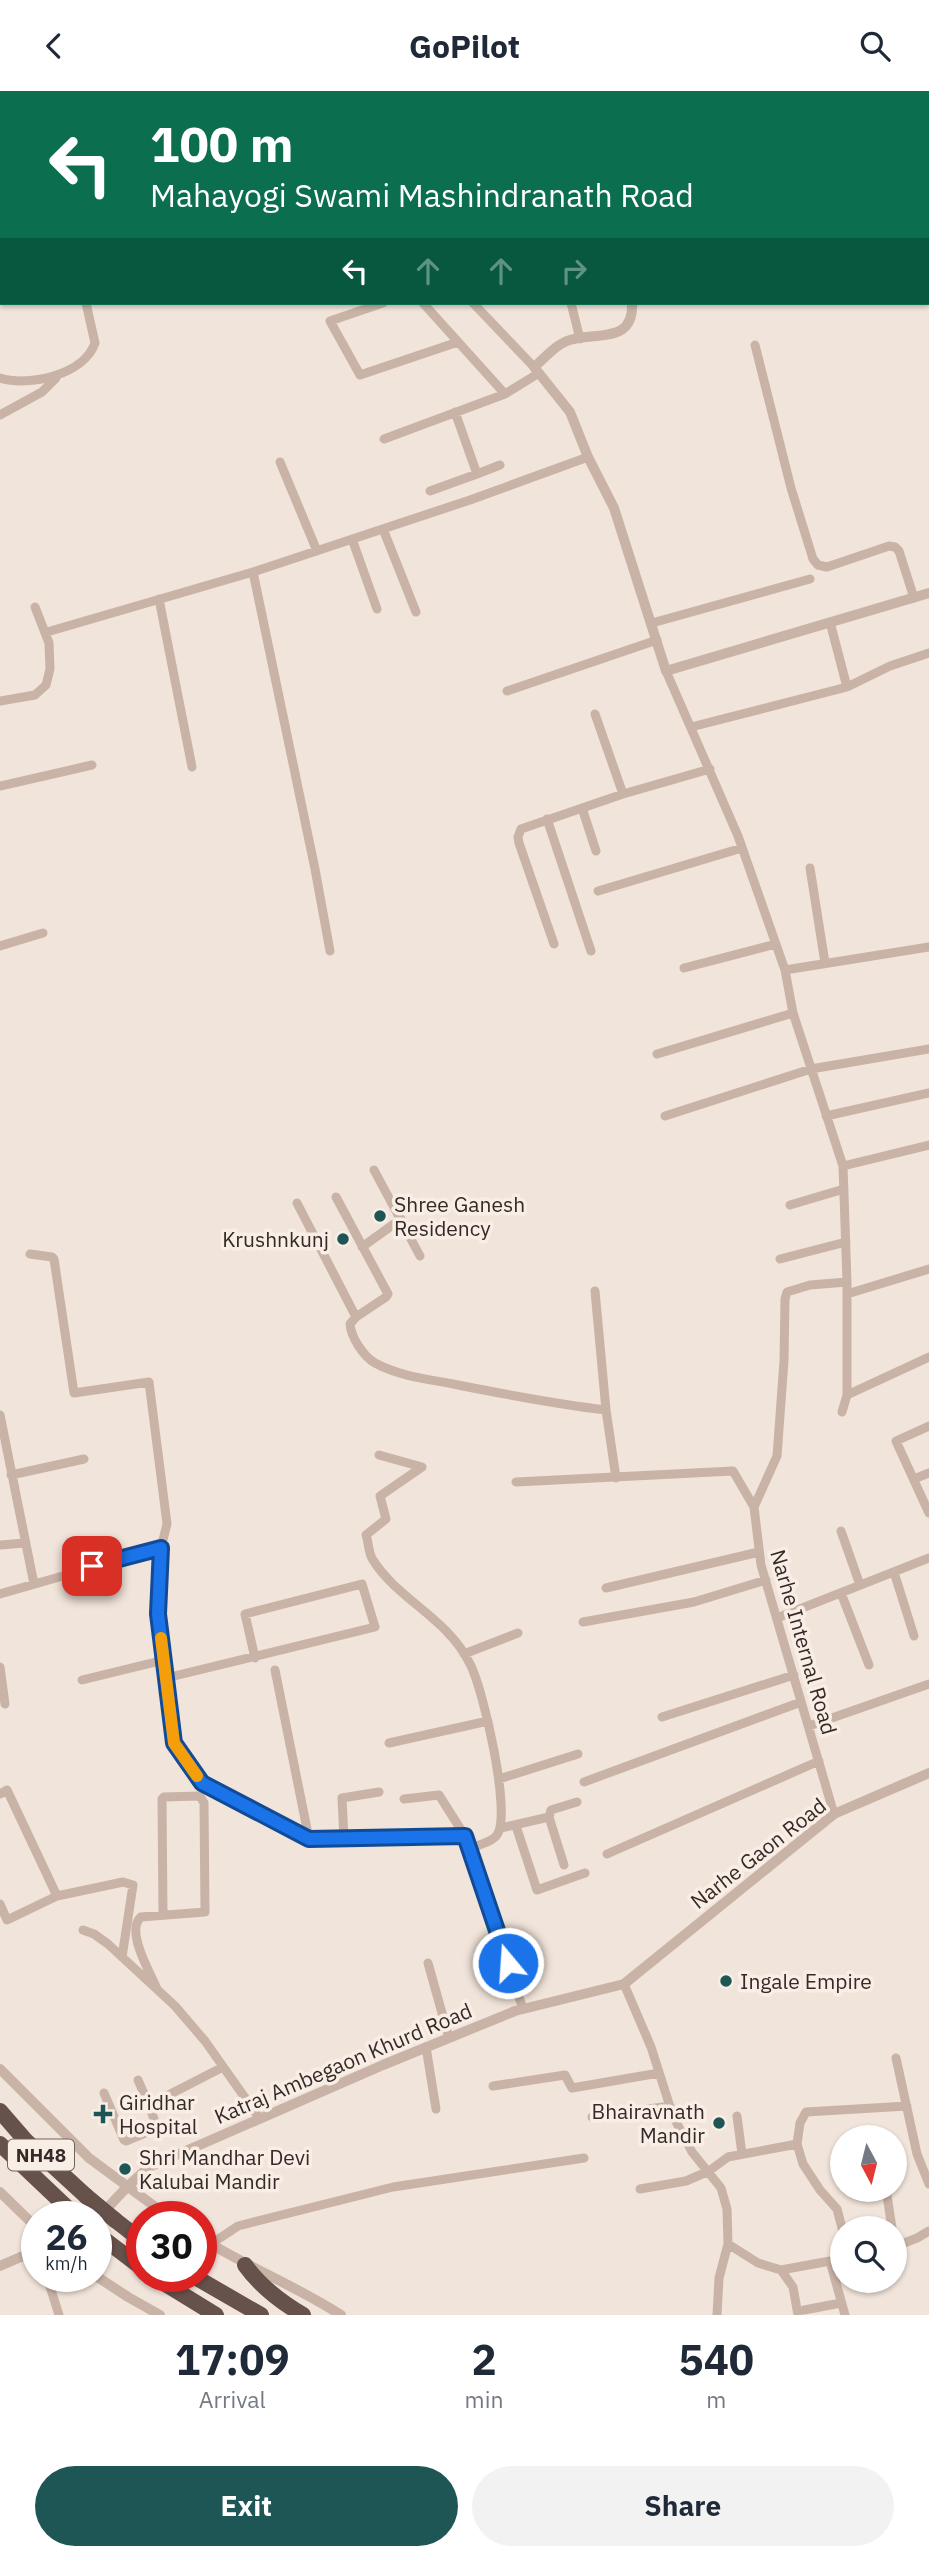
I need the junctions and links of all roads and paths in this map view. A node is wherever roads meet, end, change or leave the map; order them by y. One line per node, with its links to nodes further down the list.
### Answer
1 (87, 305): 11 (street)
2 (377, 305): 8 (street)
3 (425, 305): 8 (street)
4 (475, 305): 10 (street)
5 (572, 305): 7 (street)
6 (632, 305): 7 (street)
7 (580, 339): 10 (street)
8 (458, 342): 13 (street)
9 (754, 345): 28 (street)
10 (537, 370): 13 (street); 17 (street)
11 (59, 374): 12 (street); 15 (street)
12 (0, 378)
13 (505, 394): 14 (street)
14 (455, 412): 16 (street); 20 (street)
15 (0, 415)
16 (384, 439)
17 (588, 457): 22 (street); 34 (street)
18 (280, 462): 24 (street)
19 (500, 465): 20 (street)
20 (477, 474): 21 (street)
21 (430, 491)
22 (383, 529): 23 (street); 32 (street)
23 (352, 540): 24 (street); 31 (street)
24 (317, 551): 25 (street)
25 (253, 572): 29 (street); 60 (street)
26 (810, 579): 34 (street)
27 (929, 593): 28 (street)
28 (914, 598): 33 (street)
29 (159, 599): 35 (street); 45 (street)
30 (35, 607): 35 (street)
31 (377, 610)
32 (416, 612)
33 (830, 622): 38 (street); 39 (street)
34 (652, 623): 36 (street)
35 (47, 632): 41 (street)
36 (657, 640): 38 (street); 40 (street)
37 (929, 653): 39 (street)
38 (666, 671): 43 (street)
39 (847, 687): 43 (street)
40 (508, 691)
41 (0, 701)
42 (595, 714): 48 (street)
43 (691, 727): 46 (street)
44 (92, 765): 47 (street)
45 (192, 767)
46 (710, 769): 48 (street); 51 (street)
47 (0, 786)
48 (623, 794): 49 (street)
49 (582, 808): 50 (street); 52 (street)
50 (547, 819): 56 (street); 61 (street)
51 (742, 848): 54 (street); 57 (street)
52 (596, 851)
53 (810, 868): 62 (street)
54 (598, 891)
55 (43, 933): 58 (street)
56 (554, 944)
57 (776, 944): 63 (street); 64 (street)
58 (0, 946)
59 (929, 947): 62 (street)
60 (330, 951)
61 (591, 951)
62 (825, 963): 64 (street)
63 (684, 968)
64 (785, 970): 65 (street)
65 (793, 1013): 67 (street); 68 (street)
66 (929, 1049): 68 (street)
67 (657, 1054)
68 (811, 1069): 70 (street); 71 (street)
69 (929, 1093): 71 (street)
70 (666, 1116)
71 (826, 1116): 73 (street)
72 (929, 1145): 73 (street)
73 (843, 1166): 75 (street)
74 (374, 1170): 79 (street)
75 (844, 1189): 78 (street); 80 (street)
76 (336, 1197): 81 (street)
77 (297, 1203): 89 (street)
78 (790, 1205)
79 (401, 1219): 81 (street); 83 (street)
80 (846, 1242): 84 (street); 86 (street)
81 (362, 1247): 89 (street)
82 (30, 1254): 108 (street)
83 (420, 1256)
84 (780, 1259)
85 (929, 1269): 88 (street)
86 (847, 1282): 88 (street); 103 (street)
87 (595, 1290): 92 (street)
88 (847, 1294): 91 (street)
89 (356, 1317): 92 (street)
90 (929, 1357): 91 (street)
91 (848, 1395): 93 (street)
92 (606, 1410): 100 (street)
93 (842, 1412)
94 (0, 1415): 99 (street)
95 (929, 1426): 101 (street)
96 (379, 1455): 122 (street)
97 (84, 1459): 99 (street)
98 (929, 1473): 101 (street)
99 (11, 1475): 106 (street)
100 (616, 1478): 102 (street); 103 (street)
101 (914, 1479): 104 (street)
102 (516, 1482)
103 (754, 1507): 109 (street, Narhe Internal Road)
104 (929, 1513)
105 (841, 1531): 114 (street)
106 (25, 1543): 107 (street); 113 (street)
107 (0, 1545)
108 (161, 1548): 113 (street); 124 (street)
109 (759, 1552): 112 (street, Narhe Internal Road); 115 (street)
110 (929, 1558): 111 (street)
111 (894, 1572): 114 (street); 121 (street)
112 (766, 1580): 118 (street, Narhe Internal Road); 119 (street)
113 (34, 1584): 117 (street)
114 (860, 1585): 116 (street)
115 (606, 1588)
116 (841, 1593): 118 (street); 125 (street)
117 (0, 1594)
118 (777, 1618): 128 (street, Narhe Internal Road)
119 (583, 1622)
120 (518, 1633): 122 (street)
121 (914, 1636)
122 (464, 1654): 135 (street)
123 (255, 1658): 123 (street); 129 (street)
124 (164, 1660): 129 (street); 130 (street)
125 (869, 1665)
126 (0, 1667): 133 (street)
127 (275, 1670): 152 (street)
128 (793, 1675): 132 (street, Narhe Internal Road); 134 (street)
129 (166, 1678): 152 (street)
130 (82, 1680)
131 (929, 1684): 136 (street)
132 (802, 1702): 136 (street, Narhe Internal Road); 142 (street)
133 (5, 1704)
134 (663, 1717)
135 (488, 1721): 137 (street); 141 (street)
136 (808, 1726): 139 (street, Narhe Internal Road)
137 (389, 1743)
138 (578, 1754): 141 (street)
139 (819, 1761): 147 (street, Narhe Internal Road); 155 (street)
140 (929, 1773): 147 (street, Narhe Gaon Road)
141 (499, 1779): 150 (street)
142 (584, 1782)
143 (379, 1792): 153 (street)
144 (0, 1794): 158 (street)
145 (404, 1799): 151 (street)
146 (577, 1802): 148 (street)
147 (835, 1814): 164 (street, Narhe Gaon Road)
148 (549, 1817): 149 (street); 156 (street)
149 (516, 1826): 150 (street); 157 (street)
150 (501, 1828): 154 (street)
151 (465, 1836): 153 (street); 154 (street)
152 (309, 1839): 153 (street)
153 (344, 1839)
154 (470, 1849): 166 (street)
155 (607, 1854)
156 (564, 1865)
157 (585, 1873)
158 (57, 1896): 159 (street); 162 (street)
159 (0, 1904)
160 (163, 1914): 160 (street); 165 (street)
161 (83, 1930): 162 (street)
162 (122, 1957): 165 (street)
163 (428, 1963): 167 (street)
164 (624, 1984): 166 (street, Katraj Ambegaon Khurd Road); 172 (street)
165 (157, 1989): 170 (street)
166 (523, 2009): 167 (street, Katraj Ambegaon Khurd Road)
167 (449, 2038): 168 (street, Katraj Ambegaon Khurd Road)
168 (426, 2047): 179 (street); 183 (street, Katraj Ambegaon Khurd Road)
169 (896, 2059): 178 (street)
170 (223, 2067): 176 (street); 183 (street)
171 (0, 2069): 190 (street)
172 (660, 2073): 174 (street); 177 (street)
173 (138, 2080): 176 (street)
174 (493, 2086)
175 (104, 2093): 176 (street)
176 (149, 2105)
177 (670, 2106): 182 (street); 188 (street)
178 (907, 2106): 185 (street); 189 (street)
179 (436, 2109)
180 (0, 2111): 198 (highway, NH48, bridge)
181 (737, 2116): 186 (street)
182 (592, 2117)
183 (260, 2119): 190 (street, Katraj Ambegaon Khurd Road)
184 (0, 2144): 193 (highway, NH48)
185 (797, 2144): 186 (street); 197 (street)
186 (742, 2154): 188 (street)
187 (584, 2158): 200 (street)
188 (709, 2171): 191 (street); 202 (street)
189 (929, 2184)
190 (127, 2187): 194 (street); 195 (street, Katraj Ambegaon Khurd Road)
191 (639, 2189)
192 (0, 2192): 196 (street)
193 (59, 2201)
194 (147, 2201)
195 (112, 2203)
196 (21, 2212)
197 (839, 2216)
198 (126, 2229)
199 (929, 2231): 201 (street)
200 (217, 2236)
201 (907, 2241)
202 (728, 2243): 210 (street); 224 (street)
203 (112, 2245): 205 (highway)
204 (217, 2248): 208 (street)
205 (126, 2256)
206 (21, 2257): 209 (street)
207 (830, 2261): 210 (street)
208 (246, 2265): 222 (highway); 223 (street)
209 (0, 2266)
210 (781, 2270): 217 (street)
211 (112, 2287): 219 (street)
212 (217, 2290): 221 (highway)
213 (52, 2292): 218 (street)
214 (178, 2292): 220 (highway)
215 (838, 2293): 216 (street)
216 (841, 2303): 217 (street); 225 (street)
217 (801, 2313)
218 (59, 2315)
219 (160, 2315)
220 (216, 2315)
221 (261, 2315)
222 (303, 2315)
223 (341, 2315)
224 (717, 2315)
225 (845, 2315)

